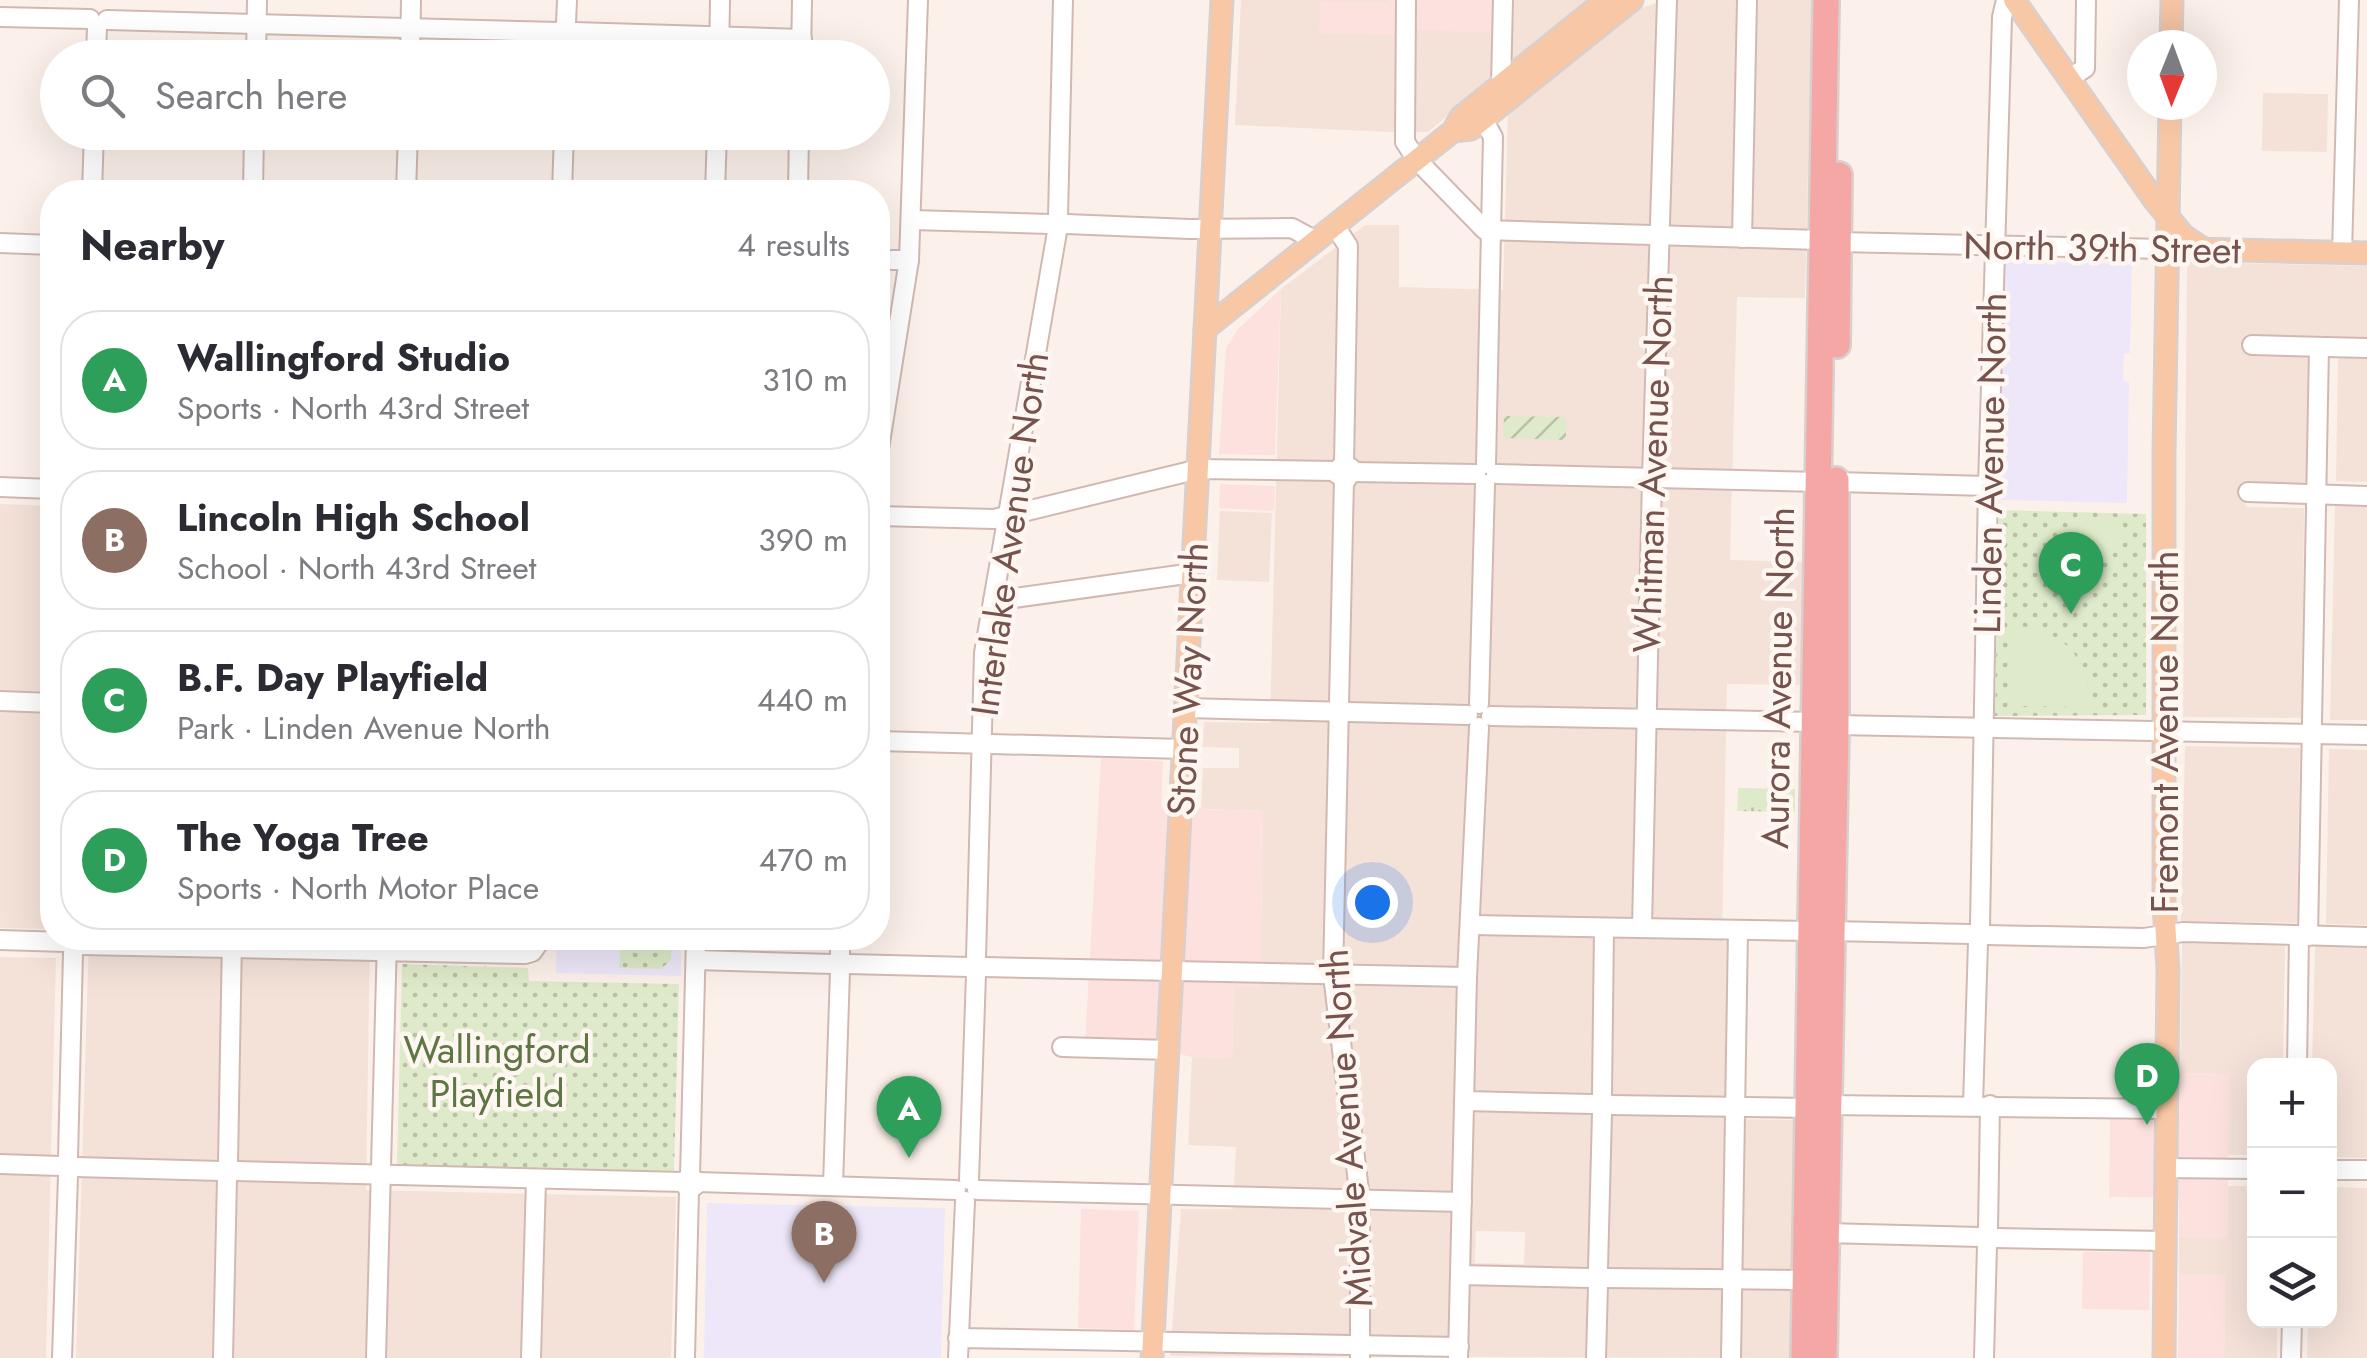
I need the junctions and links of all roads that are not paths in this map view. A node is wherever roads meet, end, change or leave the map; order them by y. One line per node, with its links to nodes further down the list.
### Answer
1 (257, 0): 24 (street)
2 (411, 0): 25 (street)
3 (567, 0): 28 (street)
4 (720, 0): 27 (street)
5 (802, 0): 34 (street)
6 (918, 0): 56 (street)
7 (1063, 0): 57 (street, Interlake Avenue North)
8 (1222, 0): 59 (main road, Stone Way North)
9 (1406, 0): 47 (street)
10 (1503, 0): 36 (street)
11 (1606, 0): 36 (main road)
12 (1632, 0): 37 (main road)
13 (1667, 0): 61 (street, Whitman Avenue North)
14 (1748, 0): 62 (street)
15 (1826, 0): 64 (highway, Aurora Avenue North)
16 (1842, 0): 64 (highway, Aurora Avenue North)
17 (2006, 0): 67 (street, Linden Avenue North)
18 (2014, 0): 35 (main road)
19 (2086, 0): 35 (street)
20 (2172, 0): 26 (main road)
21 (2349, 0): 70 (street)
22 (98, 15): 23 (street); 24 (street); 29 (street)
23 (0, 17)
24 (256, 24): 25 (street); 30 (street)
25 (410, 28): 28 (street); 31 (street)
26 (2171, 30)
27 (719, 36): 28 (street); 32 (street); 33 (street)
28 (566, 37)
29 (97, 40)
30 (256, 40)
31 (410, 40)
32 (719, 40)
33 (747, 40)
34 (802, 40)
35 (2070, 78): 48 (main road)
36 (1501, 85): 39 (main road)
37 (1483, 118): 39 (main road); 60 (street)
38 (2169, 120): 40 (main road, Fremont Avenue North)
39 (1453, 131): 47 (main road)
40 (2168, 142): 48 (main road); 55 (main road, Fremont Avenue North)
41 (93, 150): 49 (street)
42 (254, 150): 50 (street)
43 (407, 150): 51 (street)
44 (563, 150): 52 (street)
45 (716, 150): 53 (street)
46 (799, 150): 54 (street)
47 (1417, 160): 58 (main road); 60 (street)
48 (2129, 164): 55 (main road)
49 (92, 180)
50 (253, 180)
51 (406, 180)
52 (562, 180)
53 (715, 180)
54 (798, 180)
55 (2166, 216): 68 (main road, Fremont Avenue North); 69 (main road)
56 (912, 220): 57 (street); 73 (street)
57 (1058, 224): 59 (street); 91 (street, Interlake Avenue North)
58 (1335, 226): 63 (main road); 80 (street, Midvale Avenue North)
59 (1210, 229): 63 (street); 74 (main road, Stone Way North)
60 (1489, 232): 61 (street, North 39th Street); 81 (street)
61 (1660, 236): 62 (street, North 39th Street); 82 (street, Whitman Avenue North)
62 (1742, 238): 64 (street, North 39th Street)
63 (1316, 241): 74 (main road)
64 (1829, 241): 67 (street, North 39th Street); 83 (highway, Aurora Avenue North)
65 (0, 243): 66 (street)
66 (40, 245)
67 (1996, 246): 68 (street, North 39th Street); 85 (street, Linden Avenue North)
68 (2166, 249): 69 (main road, North 39th Street); 102 (main road, Fremont Avenue North)
69 (2206, 250): 70 (main road, North 39th Street)
70 (2342, 253): 71 (main road, North 39th Street)
71 (2367, 253)
72 (890, 260): 73 (street)
73 (909, 260): 78 (street)
74 (1205, 329): 79 (main road, Stone Way North)
75 (2252, 346): 76 (street)
76 (2318, 347): 77 (street); 88 (street)
77 (2367, 348)
78 (890, 361)
79 (1199, 469): 80 (street); 91 (street); 92 (main road, Stone Way North)
80 (1344, 472): 81 (street); 97 (street, Midvale Avenue North)
81 (1486, 474): 82 (street); 98 (street)
82 (1652, 478): 83 (street); 99 (street, Whitman Avenue North)
83 (1828, 482): 85 (street); 100 (highway, Aurora Avenue North)
84 (0, 486): 86 (street)
85 (1988, 486): 101 (street, Linden Avenue North)
86 (40, 488)
87 (2248, 492): 88 (street)
88 (2316, 493): 89 (street); 103 (street)
89 (2367, 496)
90 (890, 516): 91 (street)
91 (1005, 517): 93 (street, Interlake Avenue North)
92 (1194, 573): 93 (street); 96 (main road, Stone Way North)
93 (993, 601): 106 (street, Interlake Avenue North)
94 (0, 701): 95 (street)
95 (40, 702)
96 (1186, 708): 97 (street); 107 (main road, Stone Way North)
97 (1339, 713): 98 (street); 129 (street, Midvale Avenue North)
98 (1479, 715): 99 (street); 108 (street)
99 (1646, 719): 100 (street); 110 (street, Whitman Avenue North)
100 (1825, 724): 101 (street); 112 (highway, Aurora Avenue North)
101 (1985, 728): 102 (street); 113 (street, Linden Avenue North)
102 (2165, 731): 103 (street); 114 (main road, Fremont Avenue North)
103 (2312, 734): 104 (street); 115 (street)
104 (2367, 735)
105 (890, 741): 106 (street)
106 (979, 743): 107 (street); 127 (street, Interlake Avenue North)
107 (1184, 749): 128 (main road, Stone Way North)
108 (1472, 925): 109 (street); 130 (street)
109 (1604, 928): 110 (street); 135 (street)
110 (1642, 928): 111 (street)
111 (1738, 930): 112 (street); 137 (street)
112 (1820, 931): 113 (street); 138 (highway, Aurora Avenue North)
113 (1979, 934): 114 (street); 136 (street, Linden Avenue North)
114 (2166, 935): 115 (street); 139 (main road, Fremont Avenue North)
115 (2304, 936): 116 (street); 133 (street)
116 (2367, 937)
117 (0, 940): 118 (street)
118 (40, 942)
119 (74, 950): 141 (street)
120 (232, 950): 146 (street)
121 (387, 950): 147 (street)
122 (470, 950): 123 (street)
123 (533, 950)
124 (696, 950): 126 (street)
125 (840, 958): 126 (street); 127 (street); 150 (street)
126 (696, 960): 149 (street)
127 (976, 967): 128 (street); 151 (street, Interlake Avenue North)
128 (1172, 972): 129 (street); 132 (main road, Stone Way North)
129 (1334, 974): 130 (street); 153 (street, Midvale Avenue North)
130 (1468, 978): 134 (street)
131 (1062, 1047): 132 (street)
132 (1168, 1050): 152 (main road, Stone Way North)
133 (2297, 1058)
134 (1464, 1101): 135 (street); 154 (street)
135 (1602, 1105): 137 (street); 159 (street)
136 (1982, 1105): 138 (street); 139 (street); 156 (street, Linden Avenue North)
137 (1736, 1107): 138 (street); 160 (street)
138 (1818, 1107): 155 (highway, Aurora Avenue North); 161 (highway, Aurora Avenue North)
139 (2166, 1108): 142 (main road, Fremont Avenue North)
140 (0, 1164): 141 (street)
141 (68, 1166): 146 (street); 167 (street)
142 (2165, 1168): 143 (street); 157 (main road, Fremont Avenue North)
143 (2247, 1169)
144 (2337, 1170): 145 (street)
145 (2367, 1170)
146 (228, 1171): 147 (street); 168 (street)
147 (380, 1176): 148 (street); 169 (street)
148 (536, 1179): 149 (street); 170 (street)
149 (690, 1182): 150 (street); 171 (street)
150 (833, 1186): 151 (street)
151 (967, 1190): 152 (street); 163 (street, Interlake Avenue North)
152 (1161, 1194): 153 (street); 164 (main road, Stone Way North)
153 (1360, 1199): 154 (street); 165 (street, Midvale Avenue North)
154 (1462, 1202): 158 (street)
155 (1826, 1233): 156 (street); 176 (highway, Aurora Avenue North)
156 (1988, 1238): 157 (street); 177 (street, Linden Avenue North)
157 (2165, 1241): 178 (main road, Fremont Avenue North)
158 (1460, 1274): 159 (street); 166 (street)
159 (1598, 1277): 160 (street); 173 (street)
160 (1732, 1279): 161 (street); 174 (street)
161 (1805, 1280): 175 (highway, Aurora Avenue North)
162 (2292, 1328): 179 (street)
163 (958, 1338): 164 (street); 172 (street, Interlake Avenue North)
164 (1153, 1350): 165 (street)
165 (1360, 1352): 166 (street)
166 (1458, 1353)
167 (62, 1358)
168 (223, 1358)
169 (376, 1358)
170 (530, 1358)
171 (685, 1358)
172 (958, 1358)
173 (1596, 1358)
174 (1731, 1358)
175 (1804, 1358)
176 (1824, 1358)
177 (1984, 1358)
178 (2164, 1358)
179 (2291, 1358)

